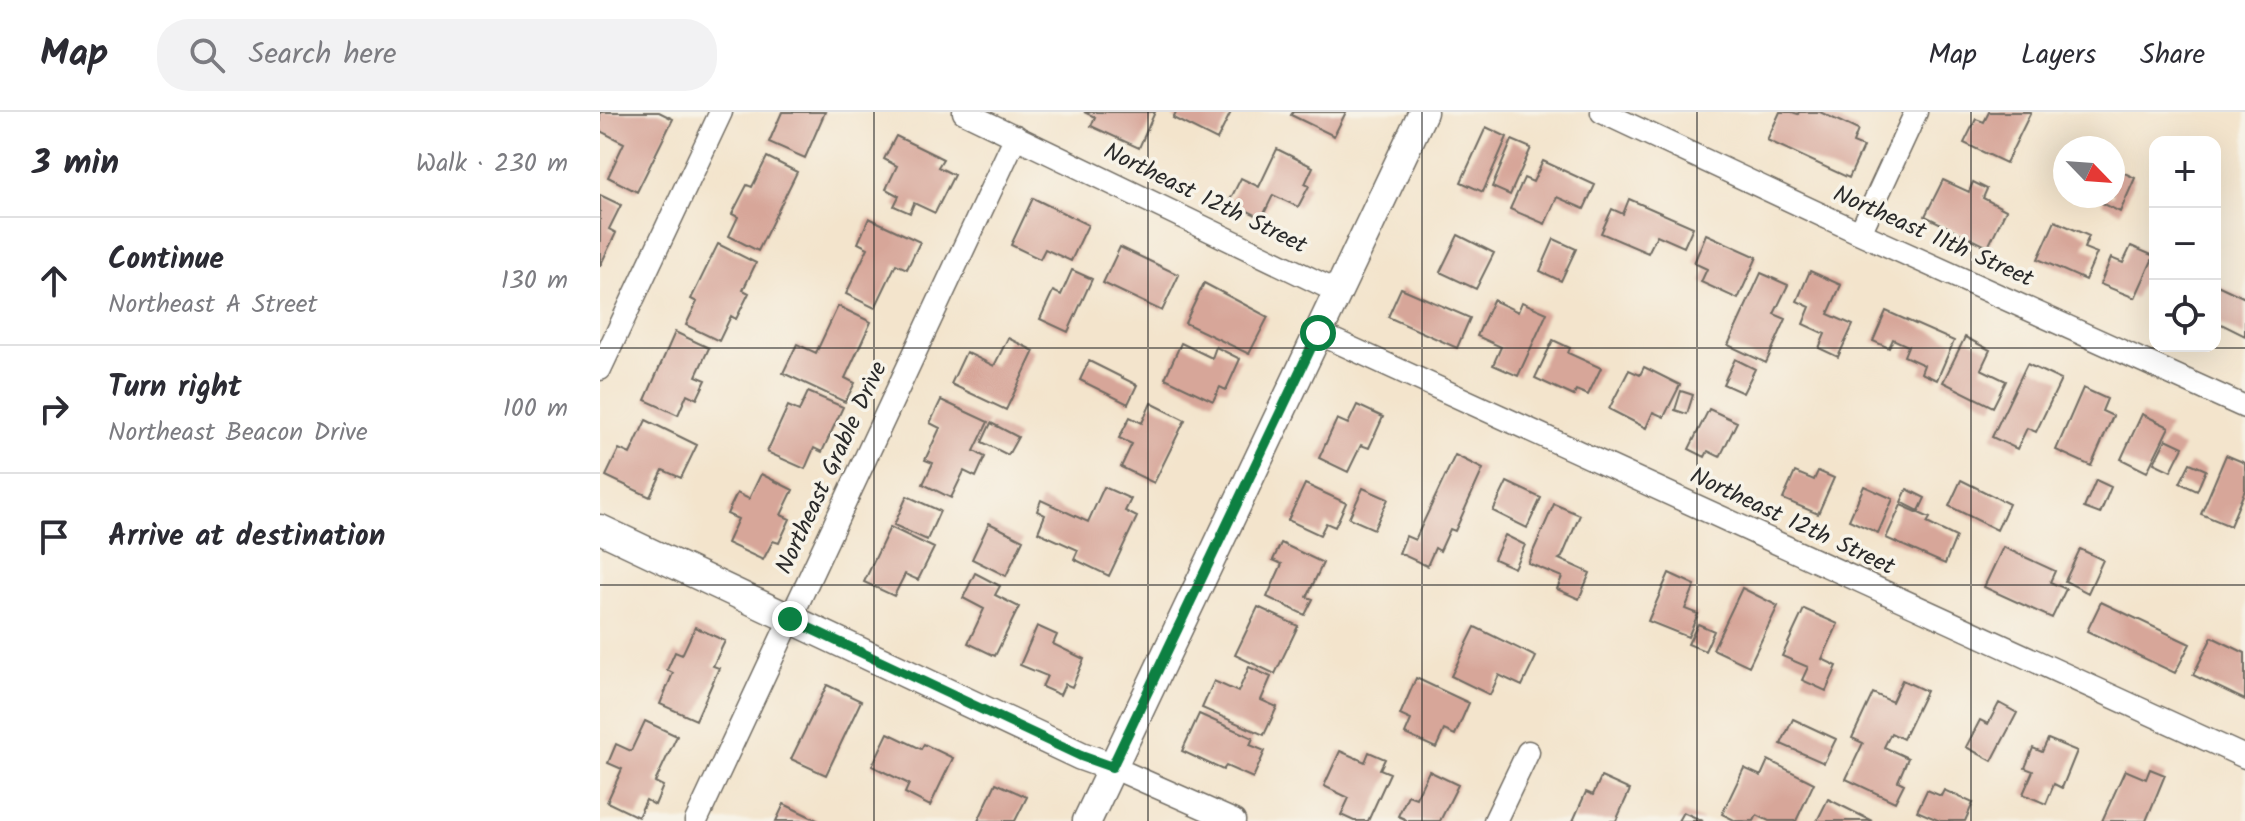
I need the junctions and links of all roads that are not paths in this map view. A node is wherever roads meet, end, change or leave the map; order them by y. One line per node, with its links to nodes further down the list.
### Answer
1 (721, 112): 10 (street)
2 (964, 112): 6 (street, Northeast 12th Street)
3 (1423, 112): 8 (street)
4 (1602, 112): 7 (street, Northeast 11th Street)
5 (1916, 112): 7 (street)
6 (1016, 136): 8 (street, Northeast 12th Street); 13 (street, Northeast Grable Drive)
7 (1860, 233): 11 (street, Northeast 11th Street)
8 (1338, 292): 9 (street)
9 (1318, 333): 15 (street, Northeast 12th Street); 16 (street)
10 (600, 369)
11 (2245, 407)
12 (600, 529): 13 (street)
13 (790, 619): 16 (street); 17 (street, Northeast Grable Drive)
14 (1528, 752): 20 (street)
15 (2245, 757)
16 (1112, 767): 18 (street); 19 (street)
17 (696, 821)
18 (1087, 821)
19 (1234, 821)
20 (1495, 821)

